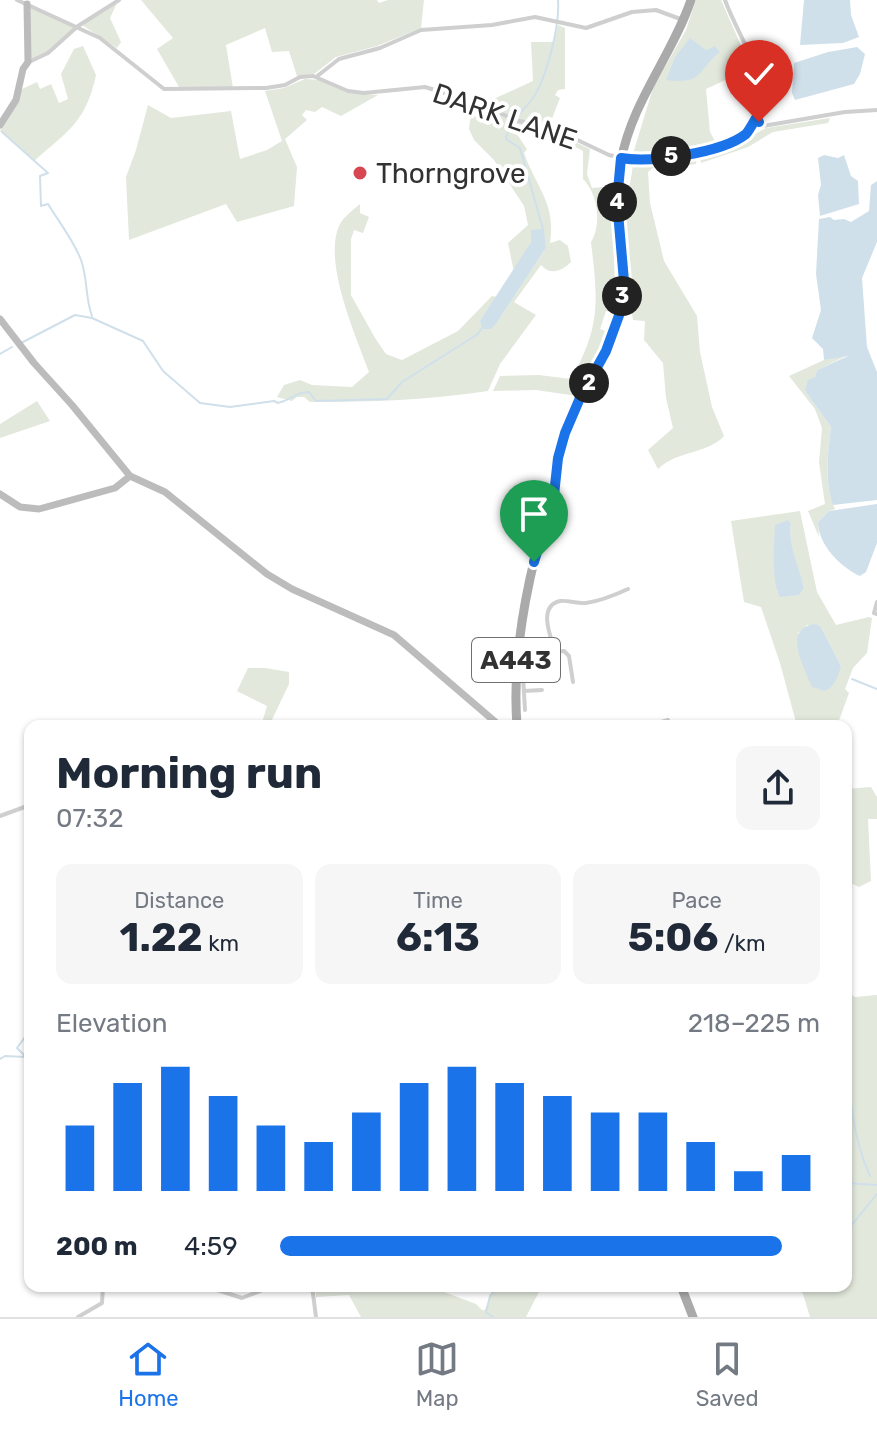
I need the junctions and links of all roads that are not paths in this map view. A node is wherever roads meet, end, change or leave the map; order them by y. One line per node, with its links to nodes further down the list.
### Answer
1 (17, 0): 5 (street)
2 (119, 0): 7 (street)
3 (691, 0): 6 (main road, A443)
4 (725, 0): 11 (street)
5 (26, 2): 7 (street); 8 (street)
6 (684, 20): 9 (street); 15 (main road, A443)
7 (78, 26): 8 (street); 9 (street)
8 (28, 62): 12 (street)
9 (316, 77): 15 (street, DARK LANE)
10 (877, 110): 13 (street)
11 (756, 118): 13 (street); 14 (street)
12 (0, 125)
13 (763, 126): 14 (street)
14 (747, 132): 15 (street)
15 (621, 158): 23 (main road, A443)
16 (0, 319): 17 (street)
17 (130, 476): 18 (street); 28 (street)
18 (0, 494)
19 (628, 589): 22 (street)
20 (877, 602): 21 (street)
21 (876, 614)
22 (555, 651): 23 (street); 24 (street)
23 (520, 660): 26 (street); 29 (main road, A443)
24 (573, 682)
25 (542, 690): 26 (street)
26 (524, 691): 27 (street)
27 (525, 710)
28 (493, 720)
29 (517, 720)
30 (24, 807): 31 (street)
31 (0, 816)
32 (103, 1292): 37 (street)
33 (224, 1292): 34 (street)
34 (258, 1292)
35 (313, 1292): 38 (street)
36 (683, 1292): 39 (main road)
37 (78, 1317)
38 (316, 1317)
39 (693, 1317)

